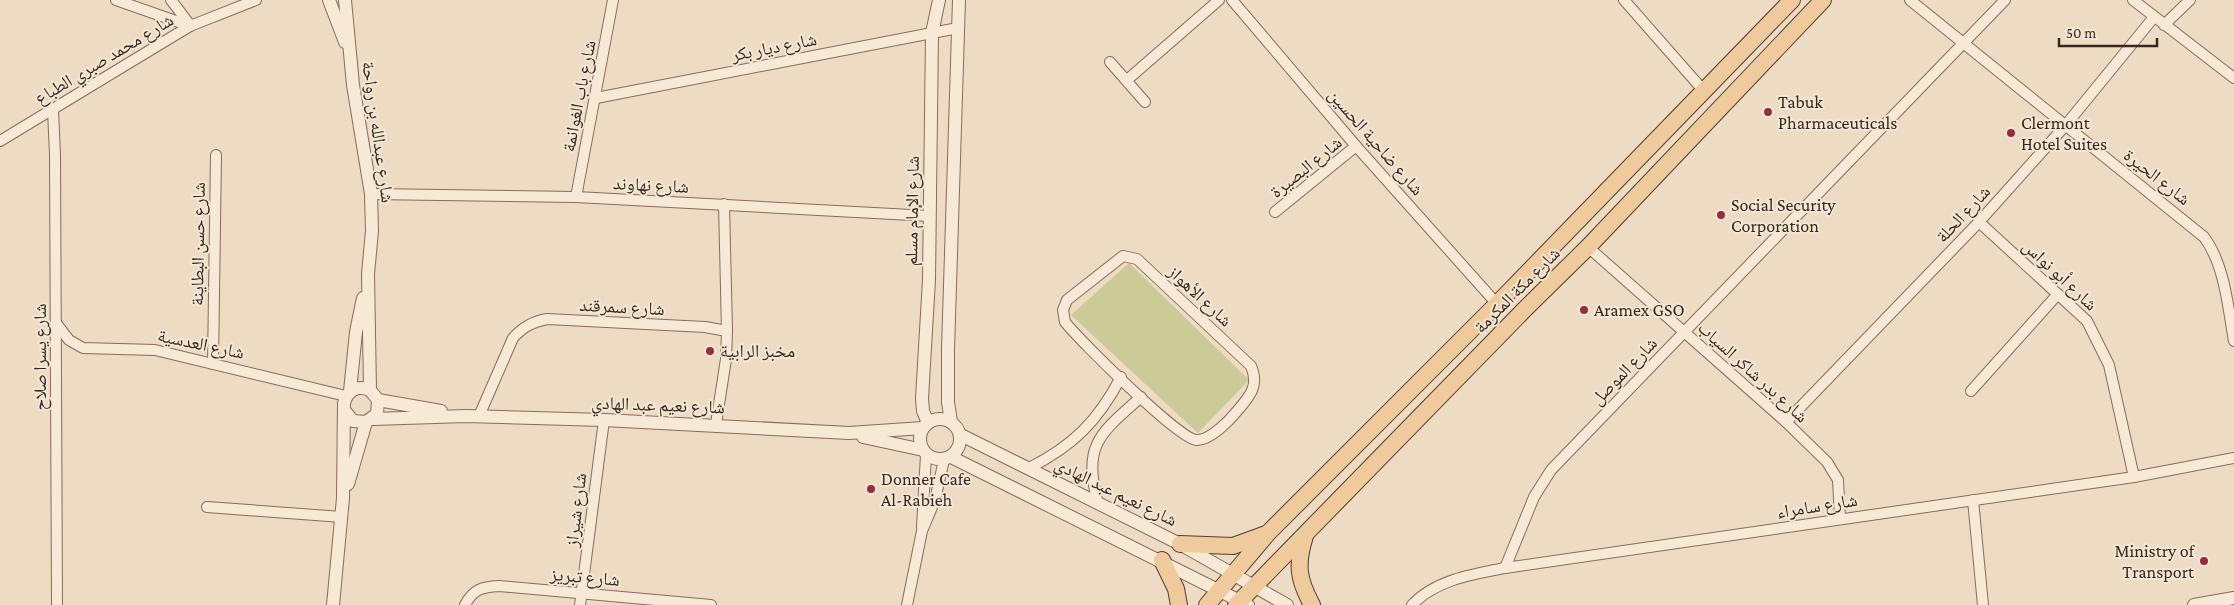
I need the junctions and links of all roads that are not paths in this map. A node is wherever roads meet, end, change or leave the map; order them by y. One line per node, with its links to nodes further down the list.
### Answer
1 (116, 0): 20 (street)
2 (171, 0): 20 (street)
3 (256, 0): 20 (street, شارع محمد صبري الطباع)
4 (328, 0): 24 (street, شارع عبدالله بن رواحة)
5 (346, 0): 24 (street, شارع عبدالله بن رواحة)
6 (613, 0): 29 (street, شارع باب الغوانمة)
7 (939, 0): 22 (street, شارع الإمام مسلم)
8 (959, 0): 21 (street)
9 (1219, 0): 27 (street)
10 (1232, 0): 34 (street, شارع ضاحية الحسين)
11 (1624, 0): 28 (street)
12 (1792, 0): 28 (main road, شارع مكة المكرمة)
13 (1823, 0): 42 (main road, شارع مكة المكرمة)
14 (1910, 0): 23 (street, شارع الحيرة)
15 (2005, 0): 23 (street, شارع الموصل)
16 (2133, 0): 18 (street)
17 (2190, 0): 19 (street)
18 (2154, 17): 19 (street); 32 (street, شارع الحلة)
19 (2164, 25): 26 (street)
20 (190, 26): 31 (street, شارع محمد صبري الطباع)
21 (958, 28): 22 (street, شارع ديار بكر); 62 (street)
22 (932, 33): 29 (street, شارع ديار بكر); 40 (street, شارع الإمام مسلم)
23 (1963, 43): 32 (street, شارع الحيرة); 49 (street, شارع الموصل)
24 (350, 55): 36 (street, شارع عبدالله بن رواحة)
25 (1110, 62): 27 (street)
26 (2234, 78)
27 (1127, 80): 30 (street)
28 (1703, 90): 45 (main road, شارع مكة المكرمة)
29 (596, 98): 37 (street, شارع باب الغوانمة)
30 (1145, 102)
31 (53, 110): 33 (street, شارع محمد صبري الطباع); 46 (street, شارع يسرا صلاح)
32 (2065, 126): 41 (street, شارع الحلة); 47 (street, شارع الحيرة)
33 (0, 141)
34 (1356, 146): 39 (street, شارع البصيرة); 45 (street, شارع ضاحية الحسين)
35 (216, 155): 51 (street, شارع حسن البطاينة)
36 (371, 194): 37 (street, شارع نهاوند); 43 (street, شارع عبدالله بن رواحة)
37 (576, 197): 38 (street, شارع نهاوند)
38 (724, 204): 40 (street, شارع نهاوند); 48 (street)
39 (1275, 212)
40 (930, 216): 65 (street, شارع الإمام مسلم)
41 (1979, 222): 44 (street, شارع أبو نواس); 63 (street, شارع الحلة)
42 (1588, 247): 49 (street, شارع بدر شاكر السياب); 81 (main road, شارع مكة المكرمة)
43 (368, 274): 53 (street, شارع عبدالله بن رواحة); 55 (street, شارع عبدالله بن رواحة)
44 (2058, 294): 54 (street); 72 (street, شارع أبو نواس)
45 (1497, 304): 80 (main road, شارع مكة المكرمة)
46 (56, 323): 51 (street, شارع العدسية); 91 (street, شارع يسرا صلاح)
47 (2233, 326): 50 (street, شارع الحيرة)
48 (727, 331): 59 (street, شارع سمرقند); 64 (street)
49 (1684, 332): 63 (street, شارع بدر شاكر السياب); 84 (street, شارع الموصل)
50 (2234, 341)
51 (213, 364): 55 (street, شارع العدسية)
52 (1120, 377): 56 (street, شارع الأهواز); 56 (street, شارع الأهواز); 71 (street)
53 (370, 390): 55 (street); 57 (street)
54 (1971, 391)
55 (348, 394): 58 (street)
56 (1141, 396): 75 (street)
57 (378, 400): 59 (street, شارع نعيم عبد الهادي); 60 (street)
58 (344, 410): 60 (street); 73 (street)
59 (472, 416): 60 (street, شارع نعيم عبد الهادي); 61 (street, شارع نعيم عبد الهادي)
60 (370, 420): 73 (street)
61 (604, 420): 64 (street, شارع نعيم عبد الهادي); 88 (street, شارع شيراز)
62 (952, 422): 65 (street); 67 (street)
63 (1786, 422): 78 (street, شارع بدر شاكر السياب)
64 (716, 424): 66 (street, شارع نعيم عبد الهادي)
65 (925, 426): 66 (street, شارع نعيم عبد الهادي); 68 (street)
66 (849, 433): 68 (street, شارع نعيم عبد الهادي)
67 (960, 435): 69 (street); 71 (street, شارع نعيم عبد الهادي)
68 (925, 452): 69 (street); 79 (street)
69 (947, 458): 79 (street); 83 (street)
70 (2234, 458): 72 (street, شارع سامراء)
71 (1029, 468): 75 (street, شارع نعيم عبد الهادي)
72 (2134, 477): 74 (street, شارع سامراء)
73 (343, 498): 77 (street)
74 (1973, 500): 78 (street, شارع سامراء); 102 (street)
75 (1098, 504): 82 (street, شارع نعيم عبد الهادي)
76 (207, 507): 77 (street)
77 (342, 517): 92 (street)
78 (1840, 519): 84 (street, شارع سامراء)
79 (922, 531): 96 (street)
80 (1268, 533): 82 (main road); 85 (main road, شارع مكة المكرمة)
81 (1305, 536): 86 (main road, شارع مكة المكرمة); 100 (main road)
82 (1180, 544): 85 (street, شارع نعيم عبد الهادي)
83 (1162, 560): 87 (street); 97 (main road)
84 (1505, 568): 101 (street, شارع سامراء)
85 (1234, 574): 86 (street, شارع نعيم عبد الهادي); 87 (main road, شارع مكة المكرمة)
86 (1254, 585): 90 (main road, شارع مكة المكرمة); 99 (street, شارع نعيم عبد الهادي)
87 (1220, 589): 90 (street); 98 (main road, شارع مكة المكرمة)
88 (581, 593): 93 (street, شارع تبريز); 94 (street, شارع شيراز); 95 (street, شارع تبريز)
89 (2234, 598): 103 (street)
90 (1242, 603)
91 (57, 605)
92 (333, 605)
93 (465, 605)
94 (580, 605)
95 (711, 605)
96 (907, 605)
97 (1179, 605)
98 (1206, 605)
99 (1287, 605)
100 (1312, 605)
101 (1412, 605)
102 (1983, 605)
103 (2194, 605)

